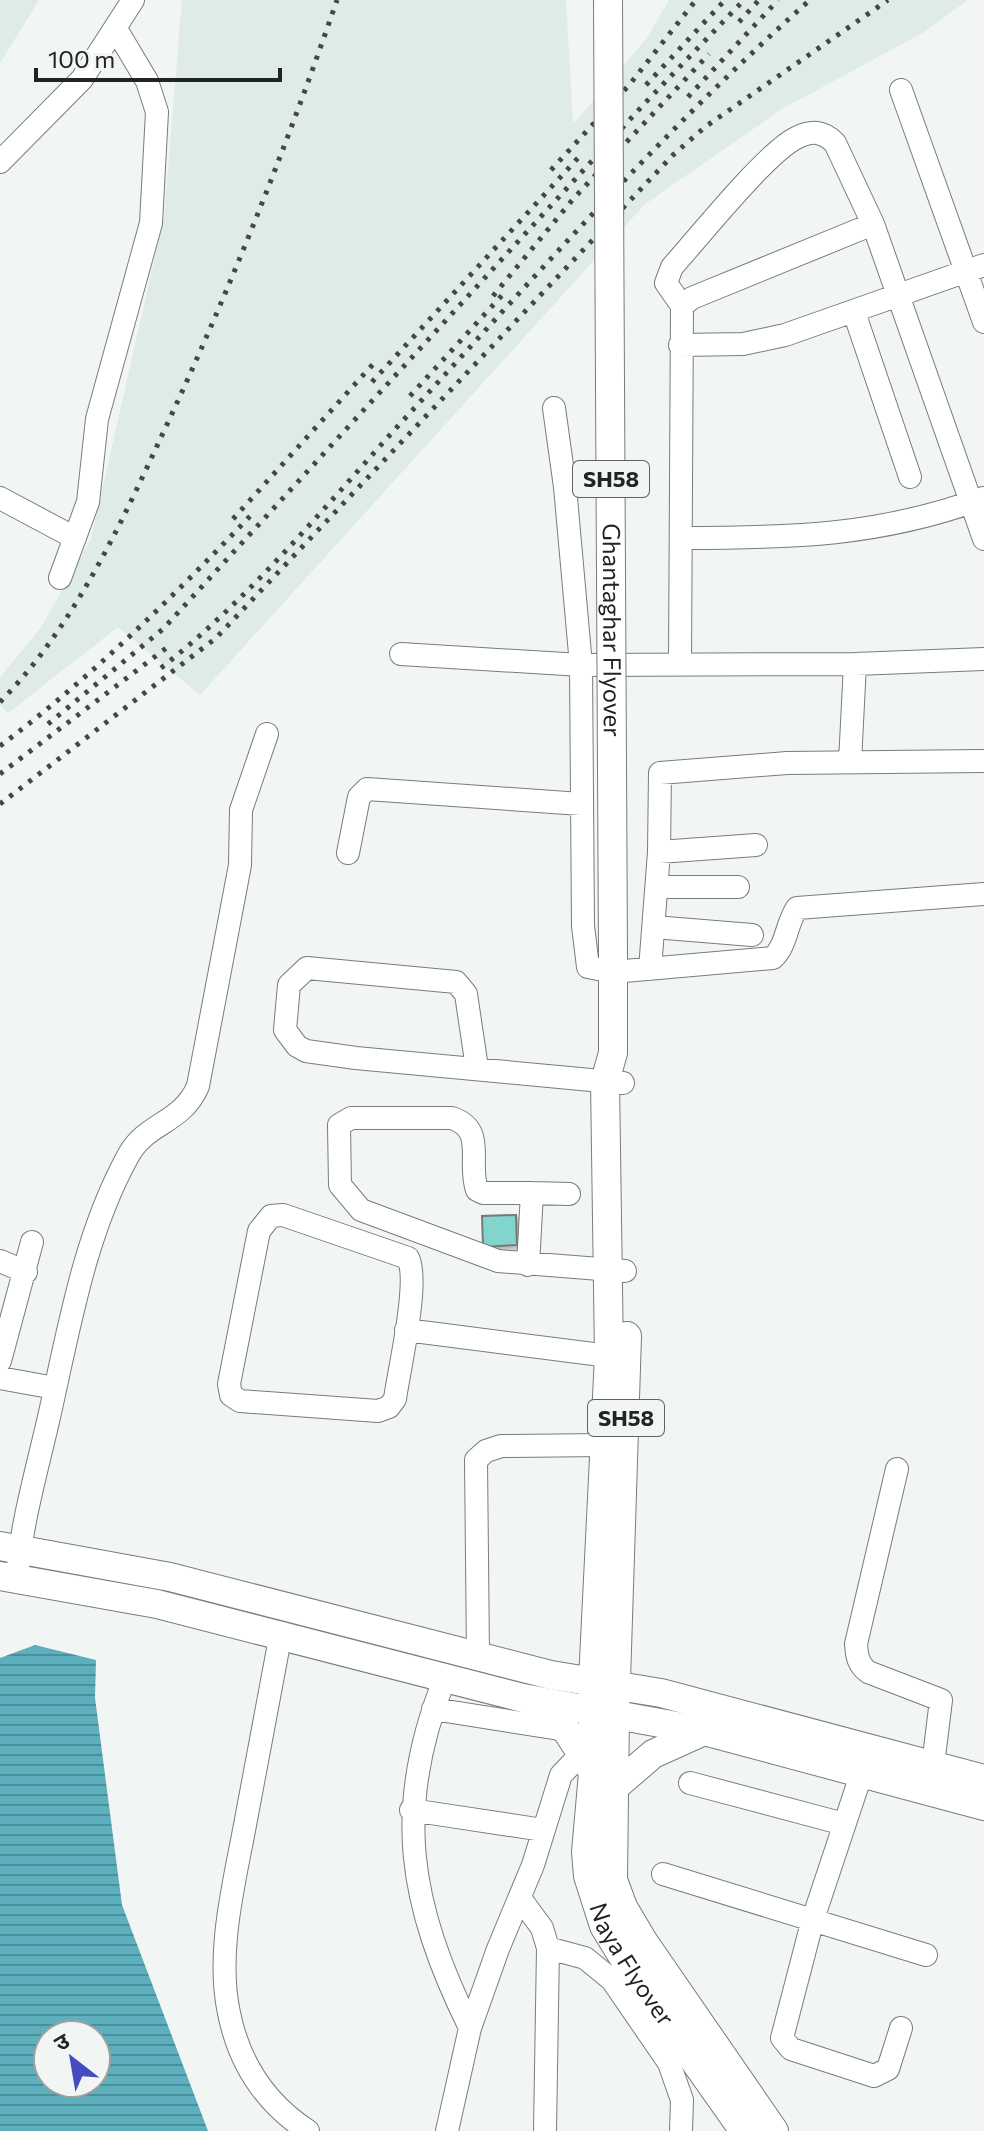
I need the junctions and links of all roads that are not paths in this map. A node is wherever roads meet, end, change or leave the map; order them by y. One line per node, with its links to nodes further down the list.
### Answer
1 (133, 0): 3 (street)
2 (608, 0): 38 (main road, Ghantaghar Flyover / SH58, bridge)
3 (116, 29): 5 (street); 17 (street)
4 (901, 90): 7 (street)
5 (0, 162)
6 (873, 224): 8 (street); 9 (street); 9 (street)
7 (975, 269): 8 (street); 11 (street)
8 (899, 297): 10 (street); 16 (street)
9 (682, 306): 12 (street)
10 (854, 312): 12 (street); 14 (street)
11 (984, 322)
12 (680, 345): 18 (street)
13 (554, 408): 25 (street)
14 (910, 477)
15 (0, 498): 17 (street)
16 (977, 500): 18 (street); 19 (street)
17 (75, 538): 20 (street)
18 (683, 538): 23 (street)
19 (984, 539)
20 (60, 578)
21 (401, 654): 25 (street)
22 (984, 659): 24 (street)
23 (680, 663): 24 (street); 25 (street)
24 (855, 664): 28 (street)
25 (581, 665): 29 (street)
26 (267, 734): 53 (street)
27 (984, 761): 28 (street)
28 (850, 762): 31 (street)
29 (581, 804): 32 (street); 38 (street)
30 (756, 845): 31 (street)
31 (659, 852): 33 (street)
32 (348, 853)
33 (657, 887): 34 (street); 36 (street)
34 (738, 887)
35 (984, 894): 39 (street)
36 (654, 927): 37 (street); 39 (street)
37 (752, 935)
38 (613, 964): 39 (street); 41 (main road, SH58)
39 (650, 969)
40 (477, 1068): 40 (street); 41 (street)
41 (614, 1082): 47 (main road, SH58)
42 (532, 1193): 43 (street); 46 (street); 46 (street)
43 (569, 1194)
44 (32, 1242): 48 (street)
45 (0, 1261): 48 (street)
46 (528, 1265): 47 (street)
47 (616, 1270): 50 (main road, SH58); 59 (main road, SH58)
48 (26, 1272): 51 (street)
49 (406, 1330): 49 (street); 50 (street)
50 (609, 1356): 54 (main road, SH58)
51 (0, 1361)
52 (0, 1378): 53 (street)
53 (55, 1388): 56 (street)
54 (604, 1445): 60 (street); 63 (main road, SH58)
55 (897, 1469): 68 (street)
56 (9, 1548): 57 (street); 60 (main road)
57 (8, 1577): 58 (main road)
58 (281, 1633): 61 (main road); 83 (street)
59 (618, 1638): 62 (main road); 63 (main road, SH58)
60 (478, 1656): 63 (main road)
61 (445, 1678): 64 (main road); 65 (street)
62 (661, 1693): 63 (main road); 68 (main road)
63 (604, 1696): 64 (main road); 66 (main road); 67 (main road, SH58)
64 (523, 1698): 67 (main road)
65 (433, 1709): 67 (street); 73 (street)
66 (704, 1731): 67 (main road); 69 (main road)
67 (590, 1760): 75 (street); 87 (main road, Naya Flyover / SH58); 88 (main road, Naya Flyover / SH58)
68 (933, 1765): 70 (main road)
69 (861, 1775): 72 (main road); 74 (street)
70 (984, 1779)
71 (690, 1783): 74 (street)
72 (984, 1806)
73 (411, 1810): 75 (street); 81 (street)
74 (844, 1824): 78 (street)
75 (543, 1830): 77 (street)
76 (663, 1874): 78 (street)
77 (520, 1898): 79 (street); 81 (street)
78 (813, 1919): 80 (street); 82 (street)
79 (548, 1948): 85 (street); 86 (street)
80 (926, 1955)
81 (470, 2028): 84 (street)
82 (901, 2028)
83 (308, 2131)
84 (447, 2131)
85 (545, 2131)
86 (681, 2131)
87 (744, 2131)
88 (774, 2131)

